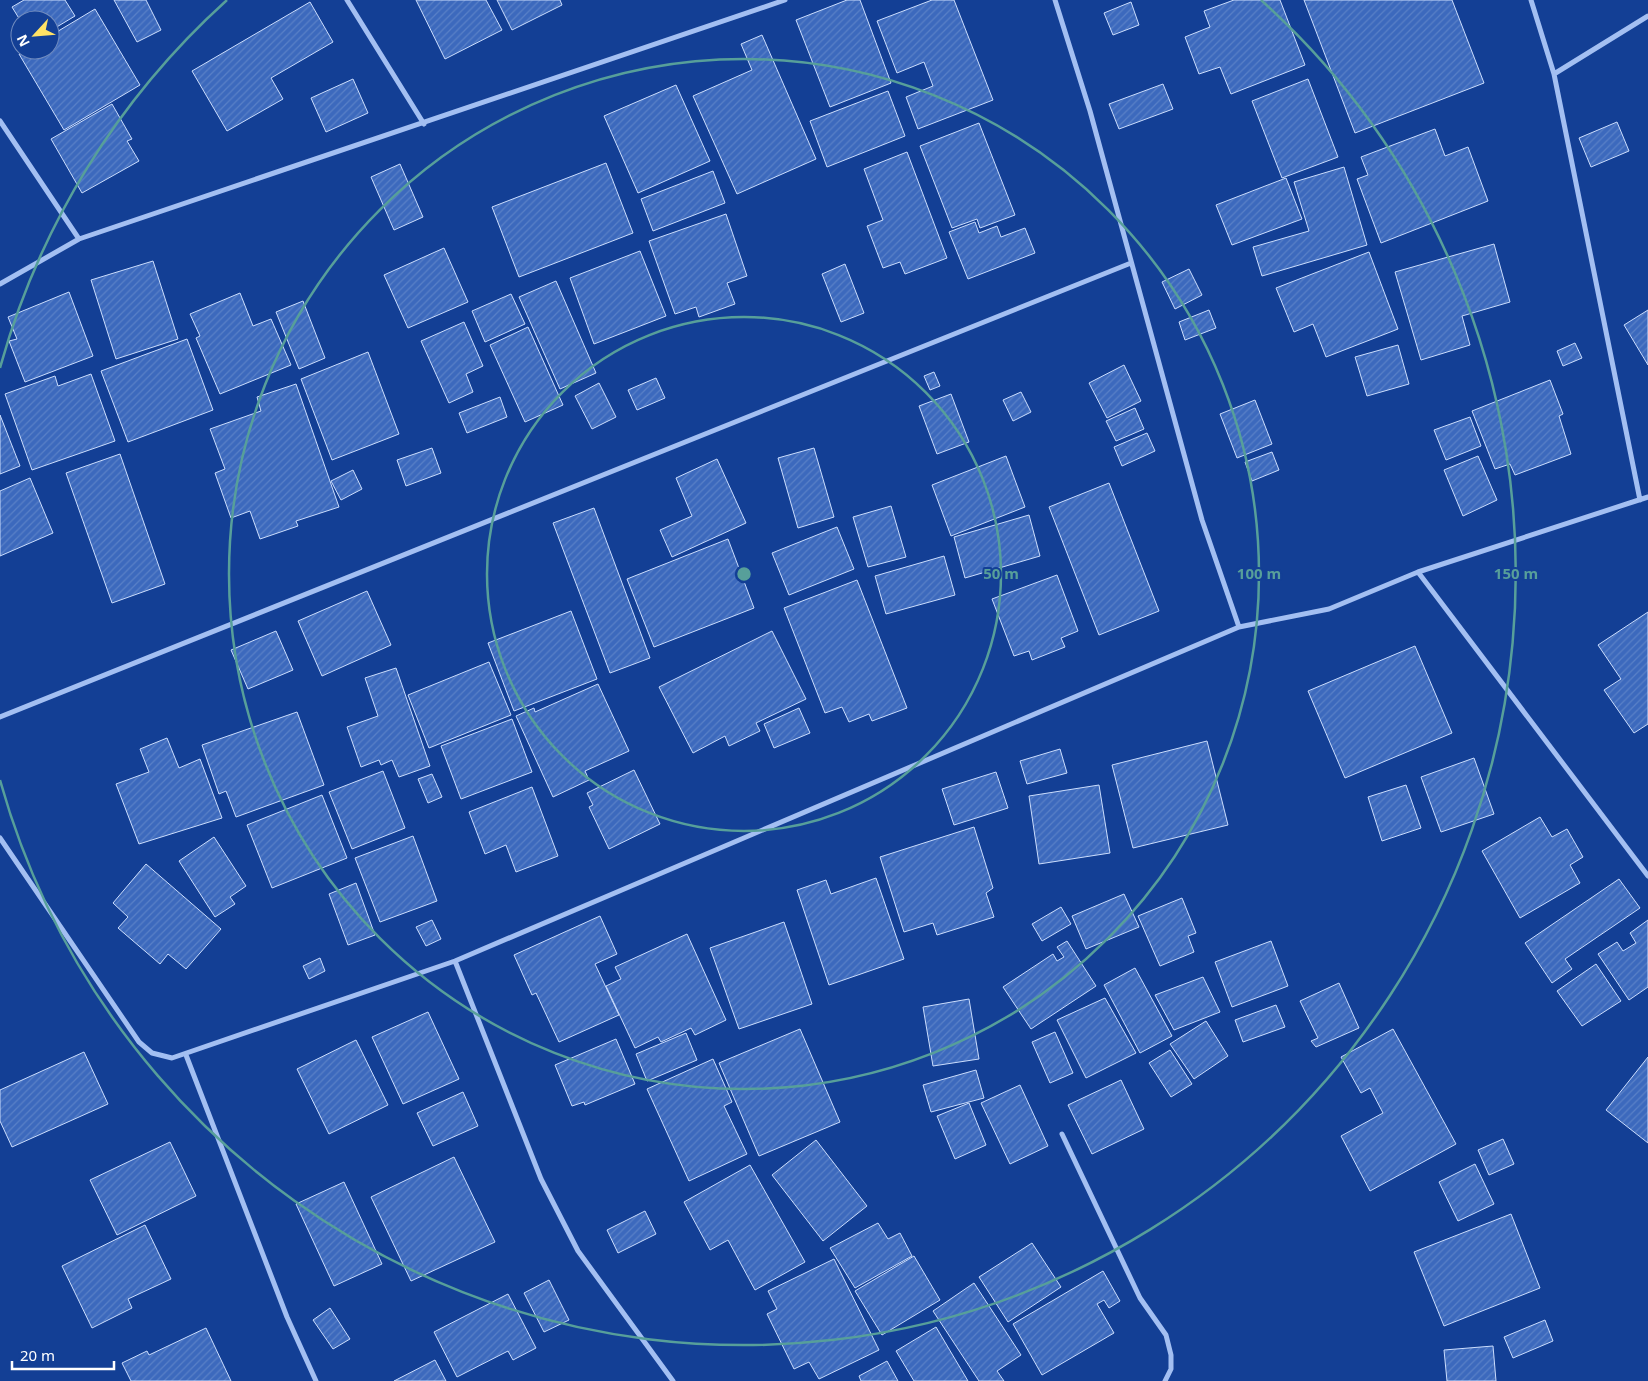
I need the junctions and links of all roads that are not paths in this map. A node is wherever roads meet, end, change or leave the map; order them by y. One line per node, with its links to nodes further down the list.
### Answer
1 (347, 0): 8 (street)
2 (1055, 0): 10 (street)
3 (1530, 0): 6 (street)
4 (781, 1): 8 (street)
5 (1648, 16): 6 (street)
6 (1554, 74): 13 (street)
7 (0, 122): 9 (street)
8 (424, 124): 9 (street)
9 (79, 239): 11 (street)
10 (1131, 263): 15 (street); 16 (street)
11 (0, 284)
12 (1648, 496): 13 (street)
13 (1640, 500): 14 (street)
14 (1418, 572): 15 (street); 18 (street)
15 (1239, 627): 19 (street)
16 (0, 717)
17 (0, 838): 20 (street)
18 (1648, 876)
19 (456, 961): 20 (street); 23 (street)
20 (186, 1055): 22 (street)
21 (1062, 1134): 24 (street)
22 (316, 1381)
23 (673, 1381)
24 (1164, 1381)

